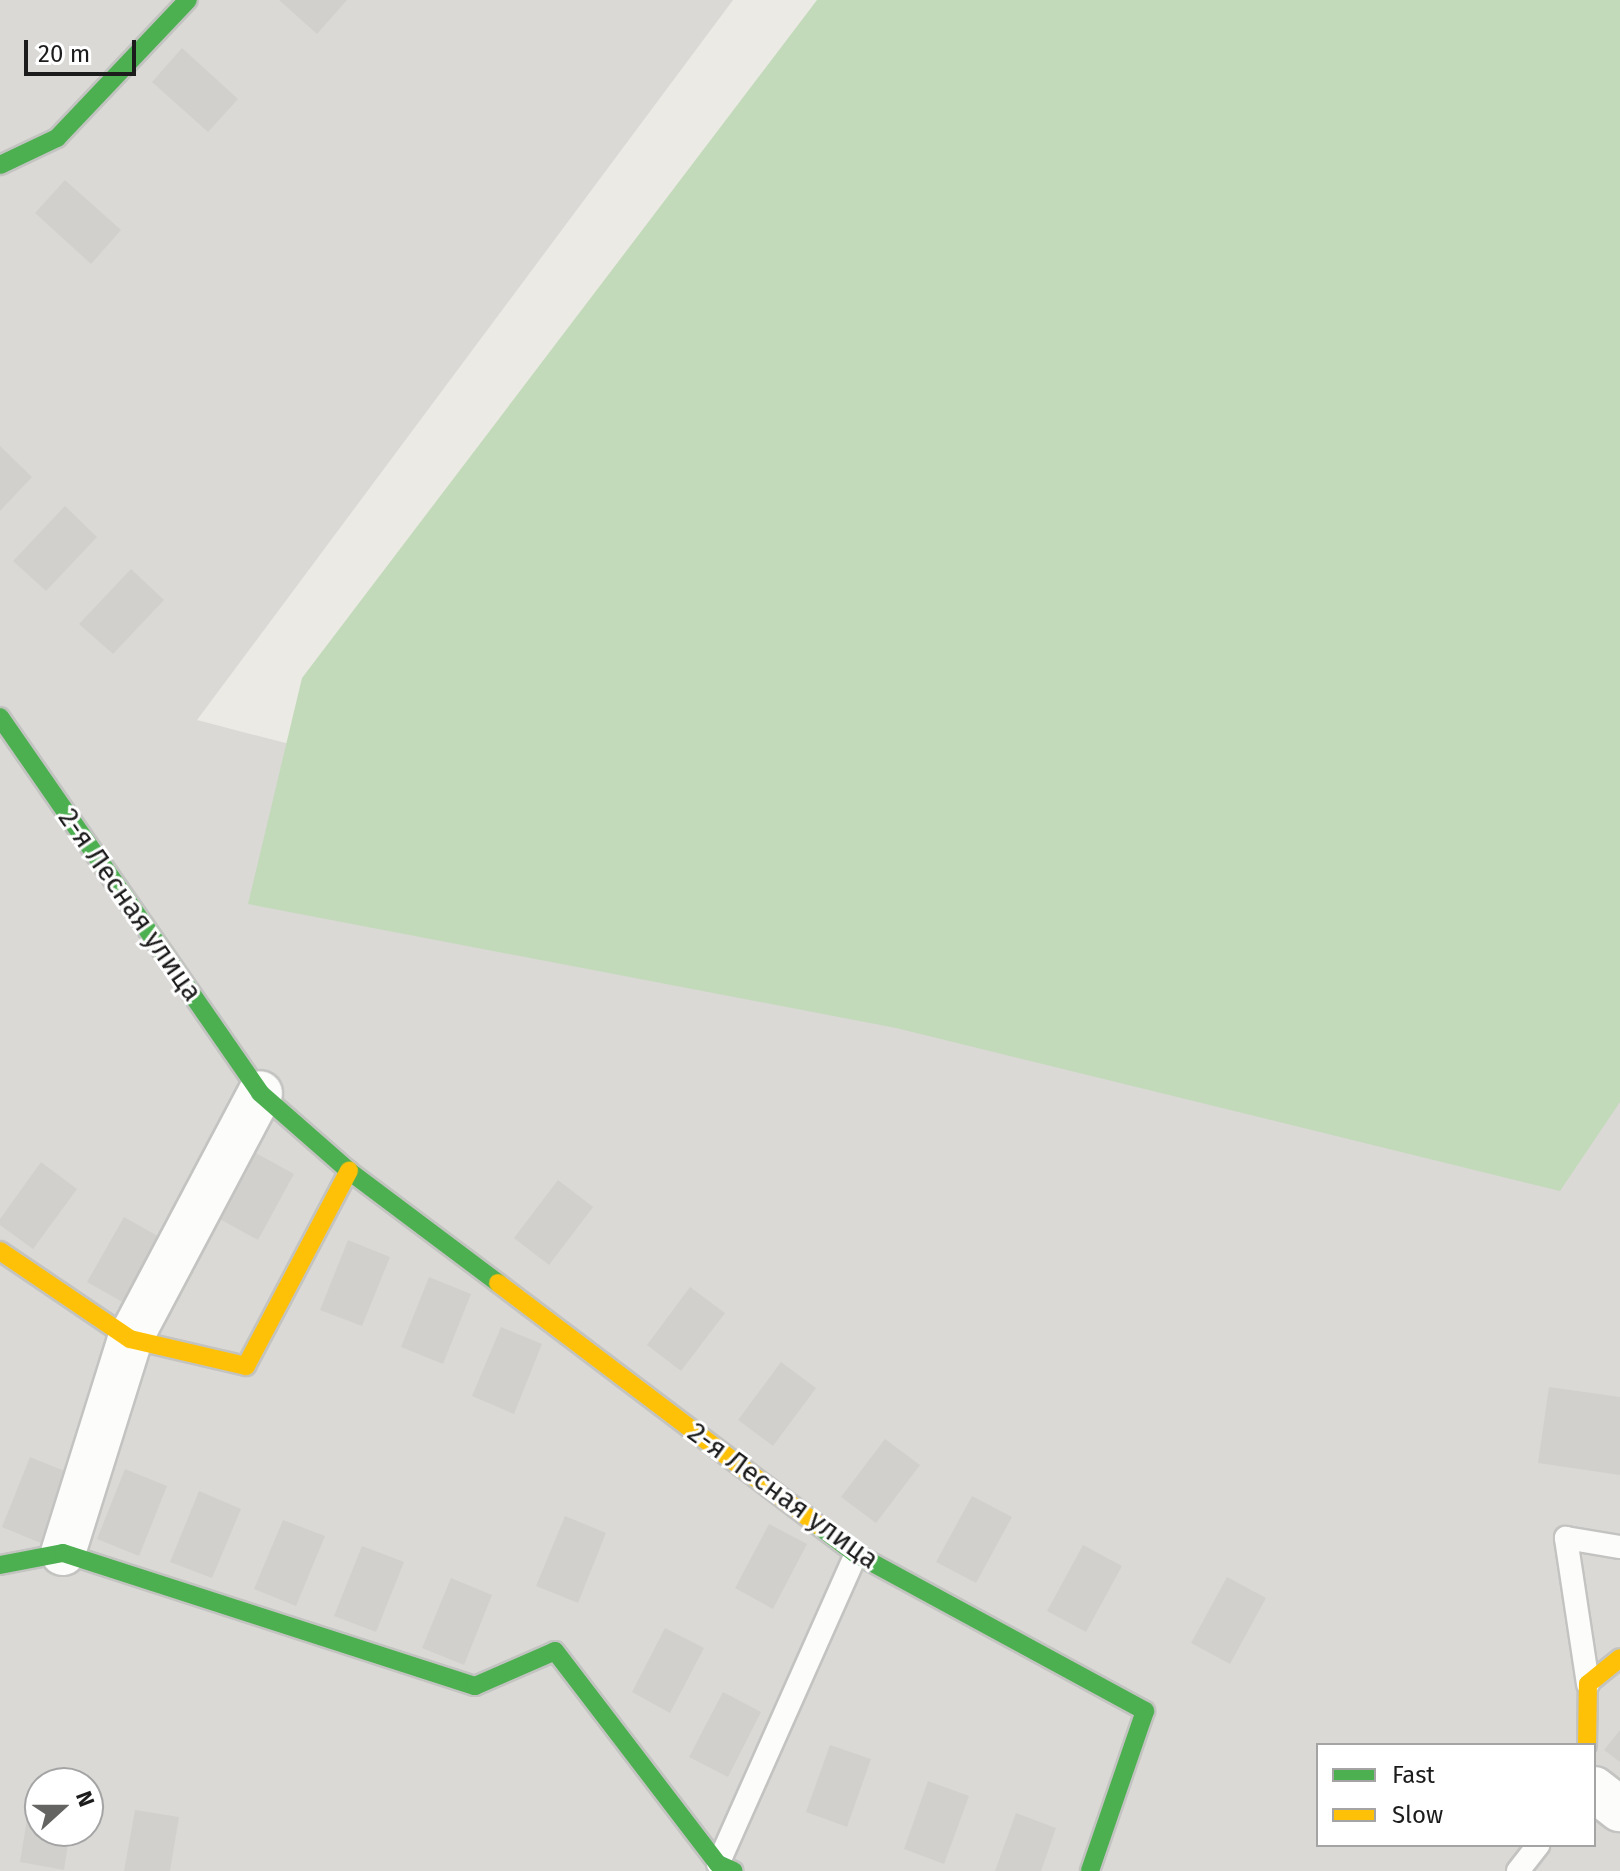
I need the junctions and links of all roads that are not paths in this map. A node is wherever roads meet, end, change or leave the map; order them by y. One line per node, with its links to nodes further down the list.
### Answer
1 (188, 0): 2 (street)
2 (0, 165)
3 (0, 717): 4 (street, 2-я Лесная улица)
4 (260, 1093): 5 (street, 2-я Лесная улица); 7 (street)
5 (349, 1171): 7 (street); 10 (street, 2-я Лесная улица)
6 (0, 1251): 7 (street)
7 (130, 1339): 9 (street)
8 (1620, 1547): 13 (lane)
9 (63, 1553): 11 (street); 18 (street)
10 (856, 1554): 18 (lane); 19 (street, 2-я Лесная улица)
11 (0, 1565)
12 (1620, 1658): 13 (street)
13 (1588, 1684): 14 (street)
14 (1587, 1743)
15 (1596, 1791): 16 (street)
16 (1620, 1809)
17 (1536, 1847): 20 (lane)
18 (726, 1868)
19 (1090, 1871)
20 (1518, 1871)

